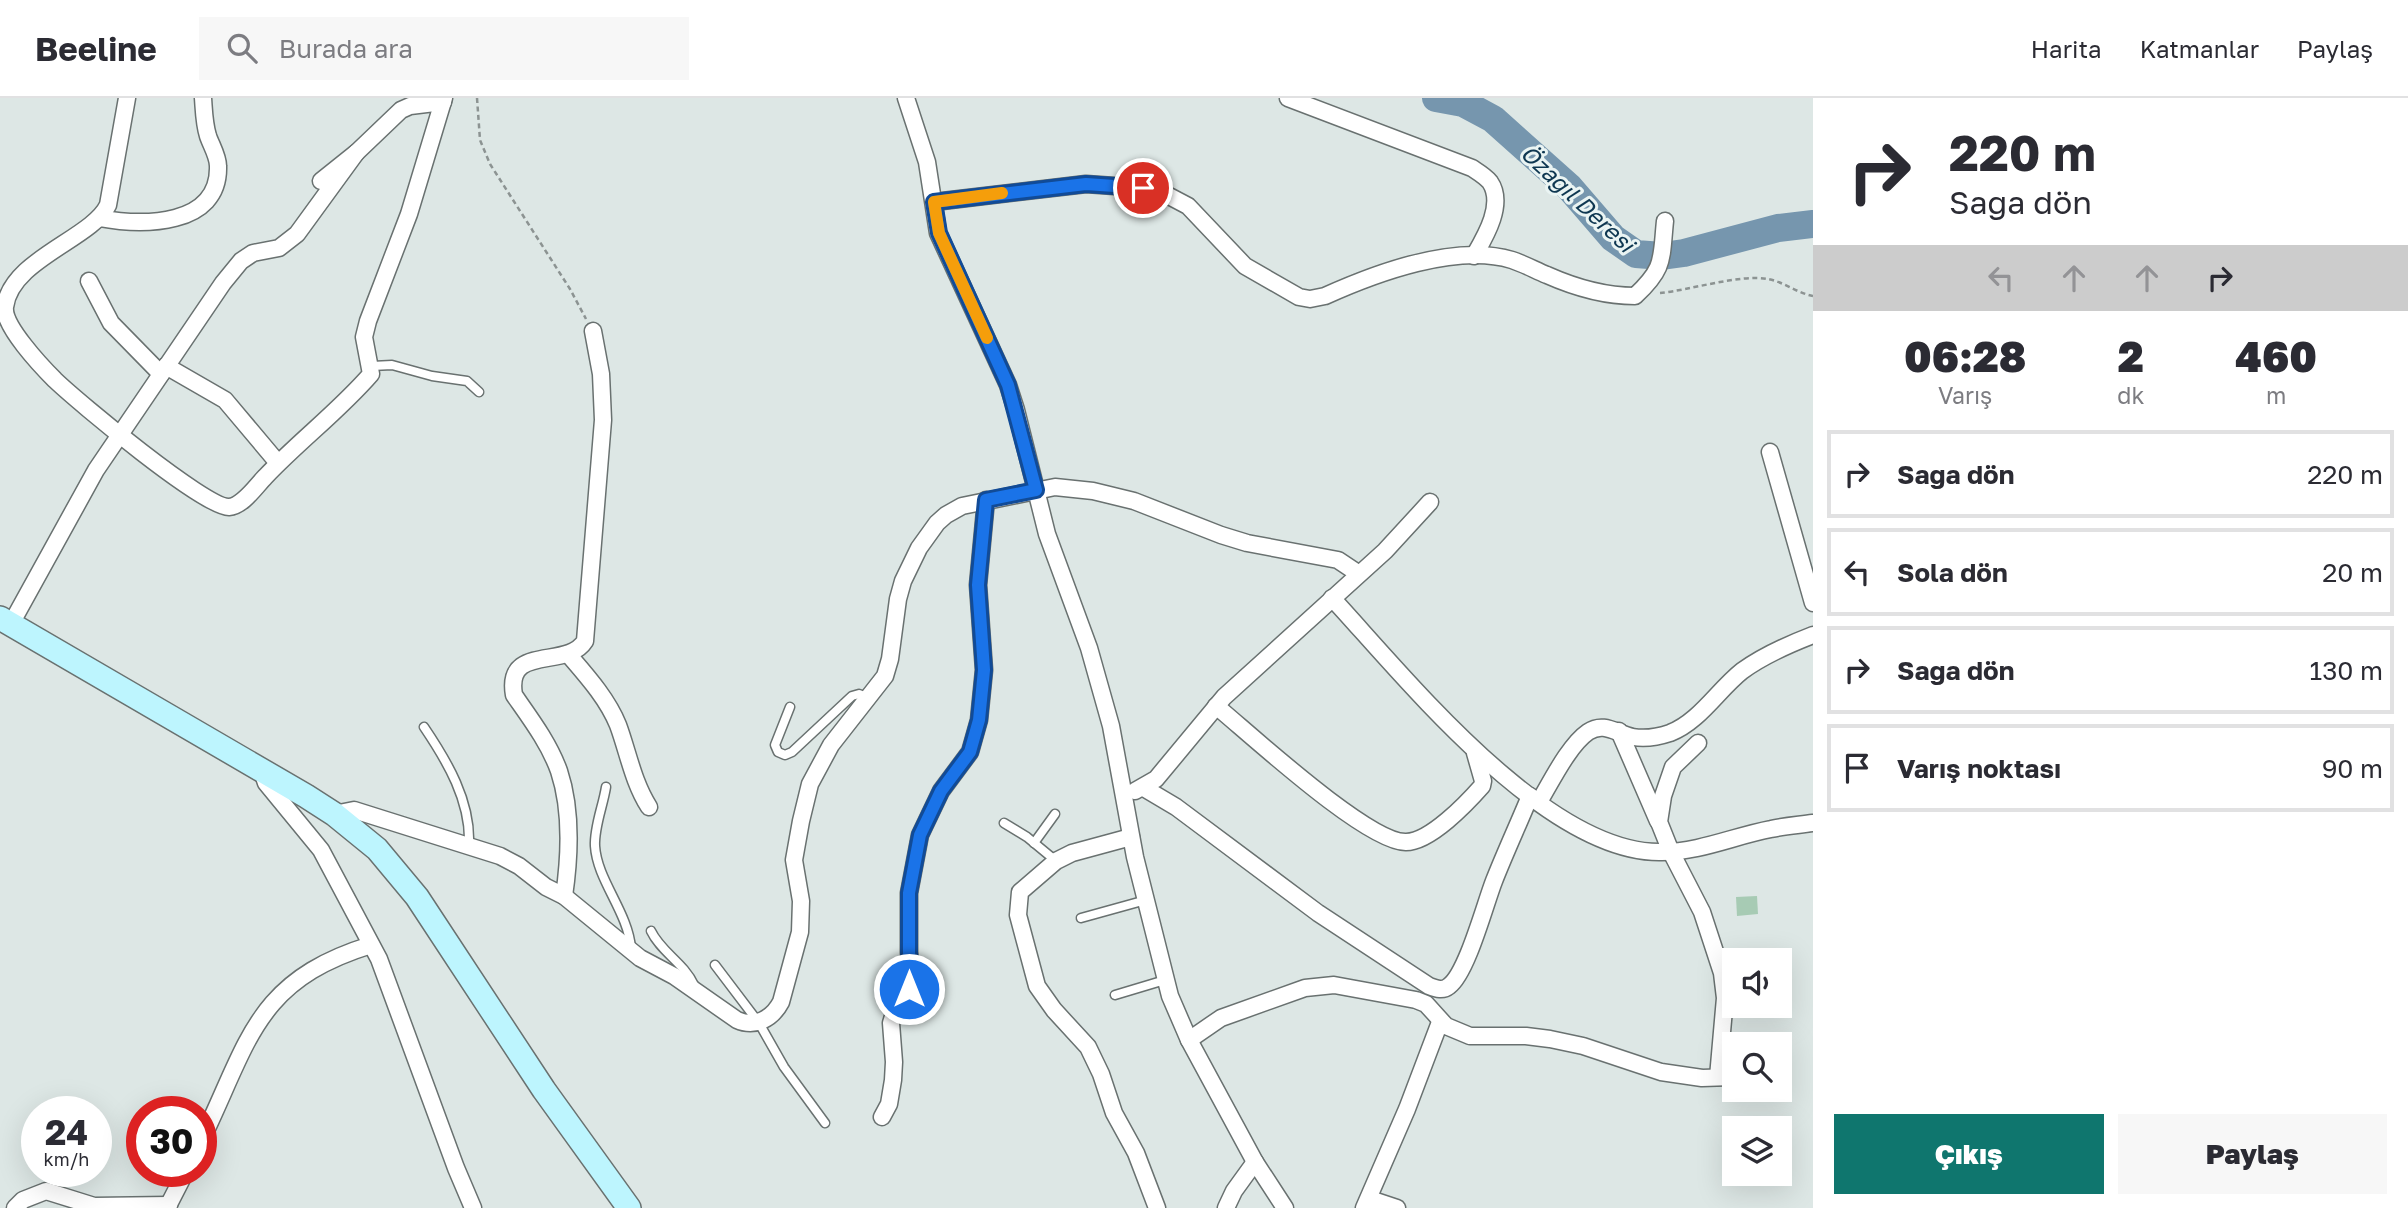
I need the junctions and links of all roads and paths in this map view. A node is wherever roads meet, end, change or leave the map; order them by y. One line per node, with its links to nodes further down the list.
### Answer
1 (127, 98): 10 (street)
2 (203, 98): 10 (street)
3 (477, 98): 16 (path)
4 (906, 98): 9 (street)
5 (1287, 98): 12 (street)
6 (444, 100): 7 (street); 17 (street)
7 (356, 153): 8 (street); 18 (street)
8 (321, 181)
9 (934, 202): 12 (street); 23 (street)
10 (99, 218): 20 (street)
11 (1665, 221): 14 (street)
12 (1474, 256): 14 (street)
13 (89, 281): 18 (street)
14 (1635, 296): 15 (path)
15 (1813, 296)
16 (593, 331): 31 (street)
17 (372, 366): 19 (lane); 22 (street)
18 (164, 370): 20 (street); 22 (street)
19 (479, 392)
20 (120, 435): 22 (street); 29 (street)
21 (1770, 452): 28 (street)
22 (278, 463)
23 (1036, 490): 24 (street); 26 (street); 42 (street)
24 (986, 500): 32 (street); 69 (street)
25 (1430, 502): 26 (street)
26 (1359, 574): 27 (street)
27 (1332, 598): 33 (street); 38 (street)
28 (1813, 603)
29 (6, 621): 39 (street)
30 (1813, 635): 36 (street)
31 (568, 653): 44 (street); 55 (street)
32 (869, 698): 34 (lane); 66 (street)
33 (1216, 706): 38 (street); 41 (street)
34 (790, 707)
35 (424, 727): 52 (lane)
36 (1619, 731): 43 (street); 47 (street)
37 (1698, 743): 47 (street)
38 (1475, 751): 43 (street)
39 (262, 771): 45 (street); 59 (street)
40 (607, 787): 60 (lane)
41 (1144, 788): 42 (street); 43 (street)
42 (1123, 797): 50 (street)
43 (1535, 799): 53 (street)
44 (649, 807)
45 (334, 814): 52 (street); 77 (street)
46 (1055, 814): 51 (lane)
47 (1659, 822): 53 (street)
48 (1004, 823): 51 (lane)
49 (1813, 823): 53 (street)
50 (1131, 838): 54 (street); 56 (street)
51 (1034, 843): 54 (lane)
52 (469, 845): 55 (street)
53 (1671, 852): 65 (street)
54 (1056, 861): 78 (street)
55 (564, 896): 60 (street)
56 (1146, 900): 57 (lane); 62 (street)
57 (1081, 918)
58 (651, 931): 63 (lane)
59 (371, 945): 68 (street); 76 (street)
60 (631, 951): 63 (street)
61 (715, 965): 66 (lane)
62 (1166, 979): 64 (lane); 67 (street)
63 (697, 991): 66 (street)
64 (1115, 995)
65 (1440, 1022): 67 (street); 73 (street)
66 (759, 1023): 70 (lane)
67 (1189, 1040): 71 (street)
68 (217, 1110)
69 (882, 1117)
70 (825, 1123)
71 (1255, 1162): 79 (street); 80 (street)
72 (178, 1187): 74 (street)
73 (1367, 1203): 81 (street)
74 (168, 1206): 75 (street)
75 (15, 1208)
76 (473, 1208)
77 (629, 1208)
78 (1157, 1208)
79 (1226, 1208)
80 (1285, 1208)
81 (1396, 1208)

